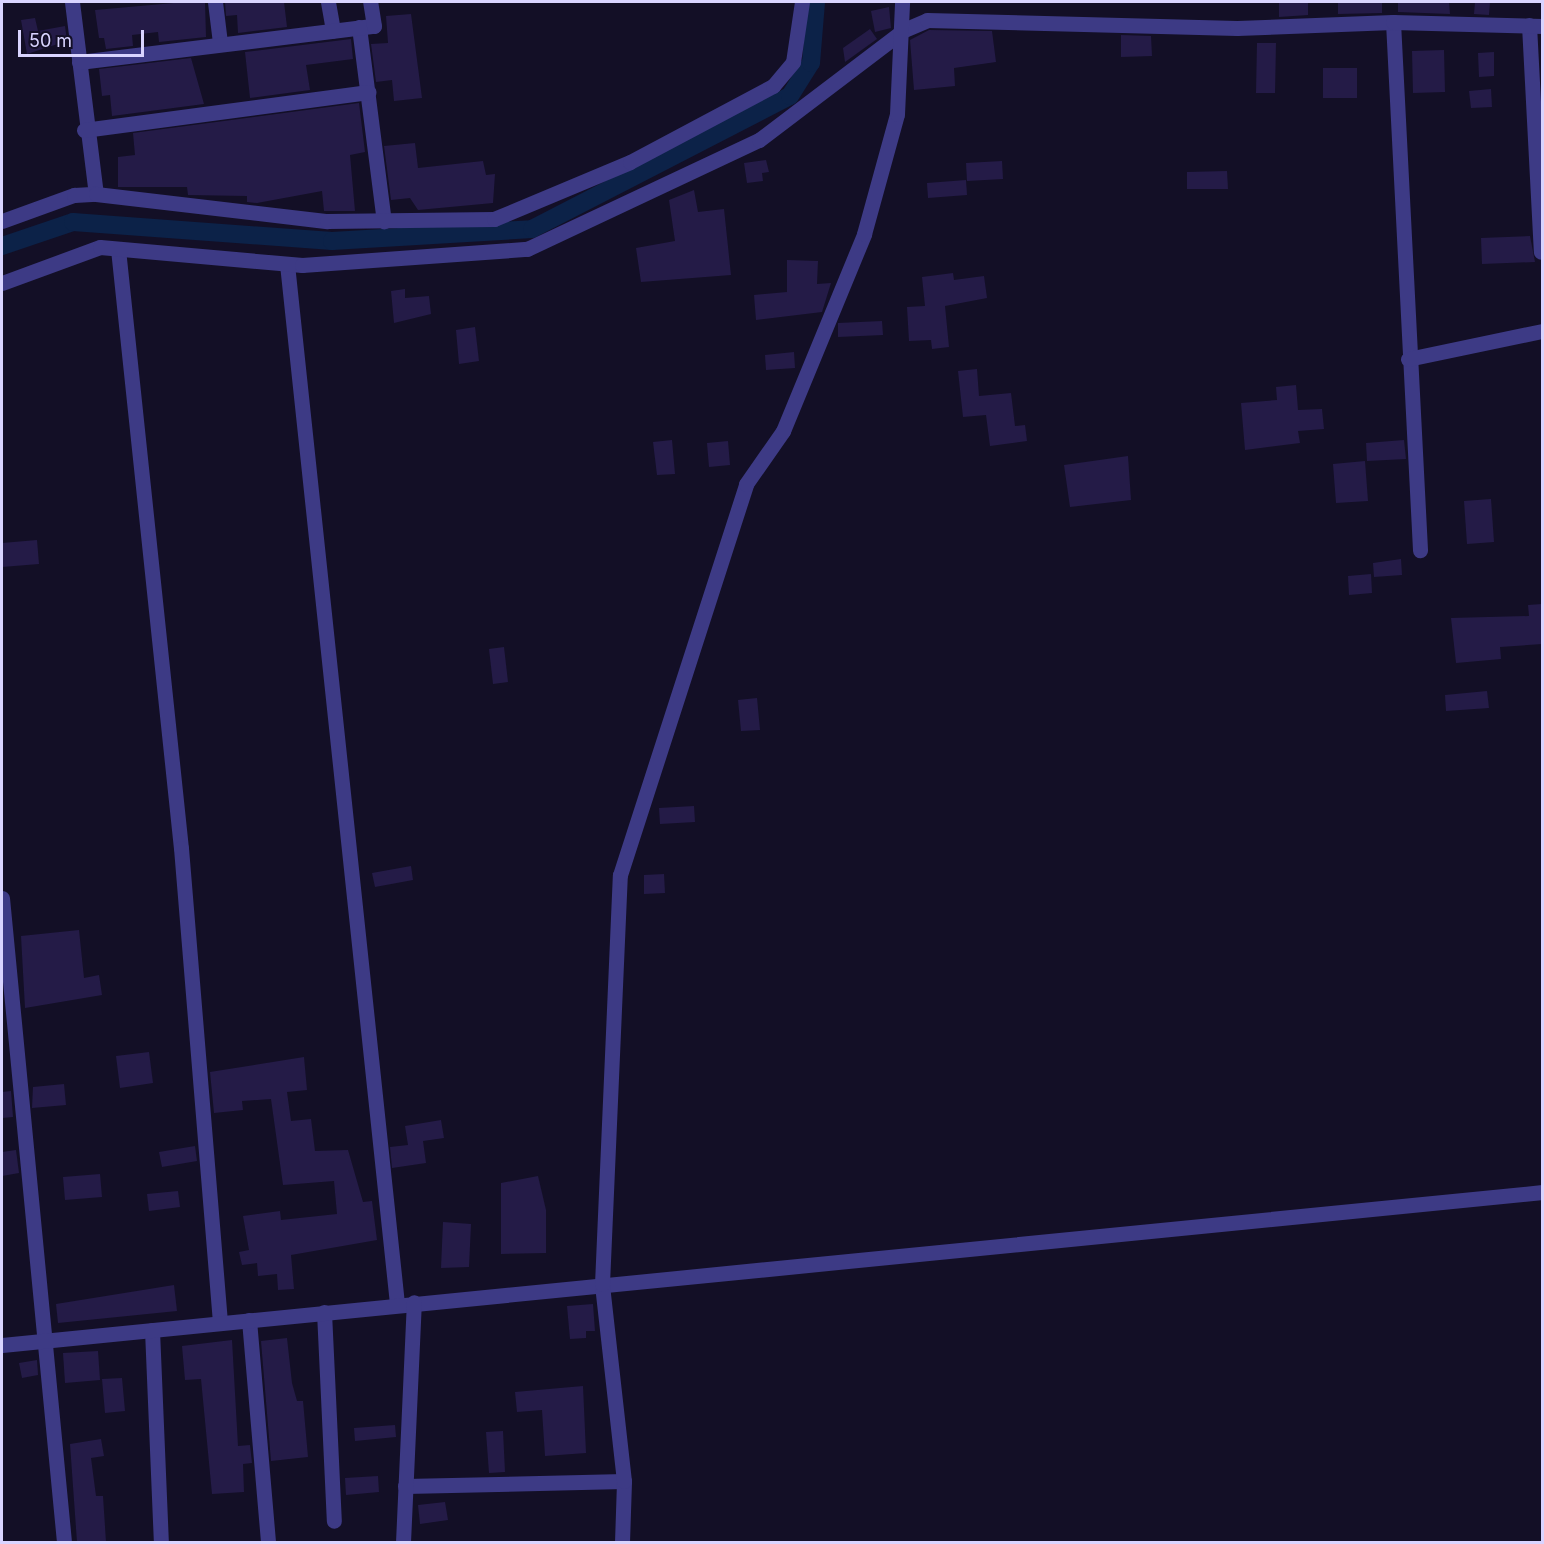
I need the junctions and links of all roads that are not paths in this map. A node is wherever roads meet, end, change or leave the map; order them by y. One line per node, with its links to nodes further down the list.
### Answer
1 (72, 2): 13 (street)
2 (215, 2): 12 (street)
3 (328, 2): 10 (street)
4 (370, 2): 9 (street)
5 (802, 2): 18 (street)
6 (902, 2): 11 (street)
7 (1393, 22): 8 (street); 11 (street); 24 (street)
8 (1536, 26): 20 (street)
9 (359, 27): 10 (street); 14 (street)
10 (333, 30): 12 (street)
11 (904, 30): 21 (street); 28 (street)
12 (220, 43): 13 (street)
13 (79, 63): 15 (street)
14 (368, 92): 15 (street); 18 (street)
15 (86, 130): 16 (street)
16 (96, 194): 17 (street); 18 (street)
17 (2, 221)
18 (384, 221)
19 (118, 249): 21 (street); 22 (street); 33 (street)
20 (1541, 252)
21 (287, 264): 30 (street)
22 (2, 283)
23 (1542, 331): 24 (street)
24 (1408, 358): 25 (street)
25 (1420, 550)
26 (2, 898): 35 (street)
27 (1542, 1192): 28 (street)
28 (602, 1284): 29 (street); 37 (street)
29 (414, 1302): 30 (street); 38 (street)
30 (397, 1304): 31 (street)
31 (324, 1312): 32 (street); 39 (street)
32 (249, 1320): 33 (street); 40 (street)
33 (220, 1322): 34 (street)
34 (152, 1330): 35 (street); 42 (street)
35 (48, 1338): 36 (street); 41 (street)
36 (2, 1345)
37 (624, 1481): 38 (street); 44 (street)
38 (405, 1486): 43 (street)
39 (334, 1521)
40 (267, 1541)
41 (64, 1542)
42 (161, 1542)
43 (403, 1542)
44 (622, 1542)

